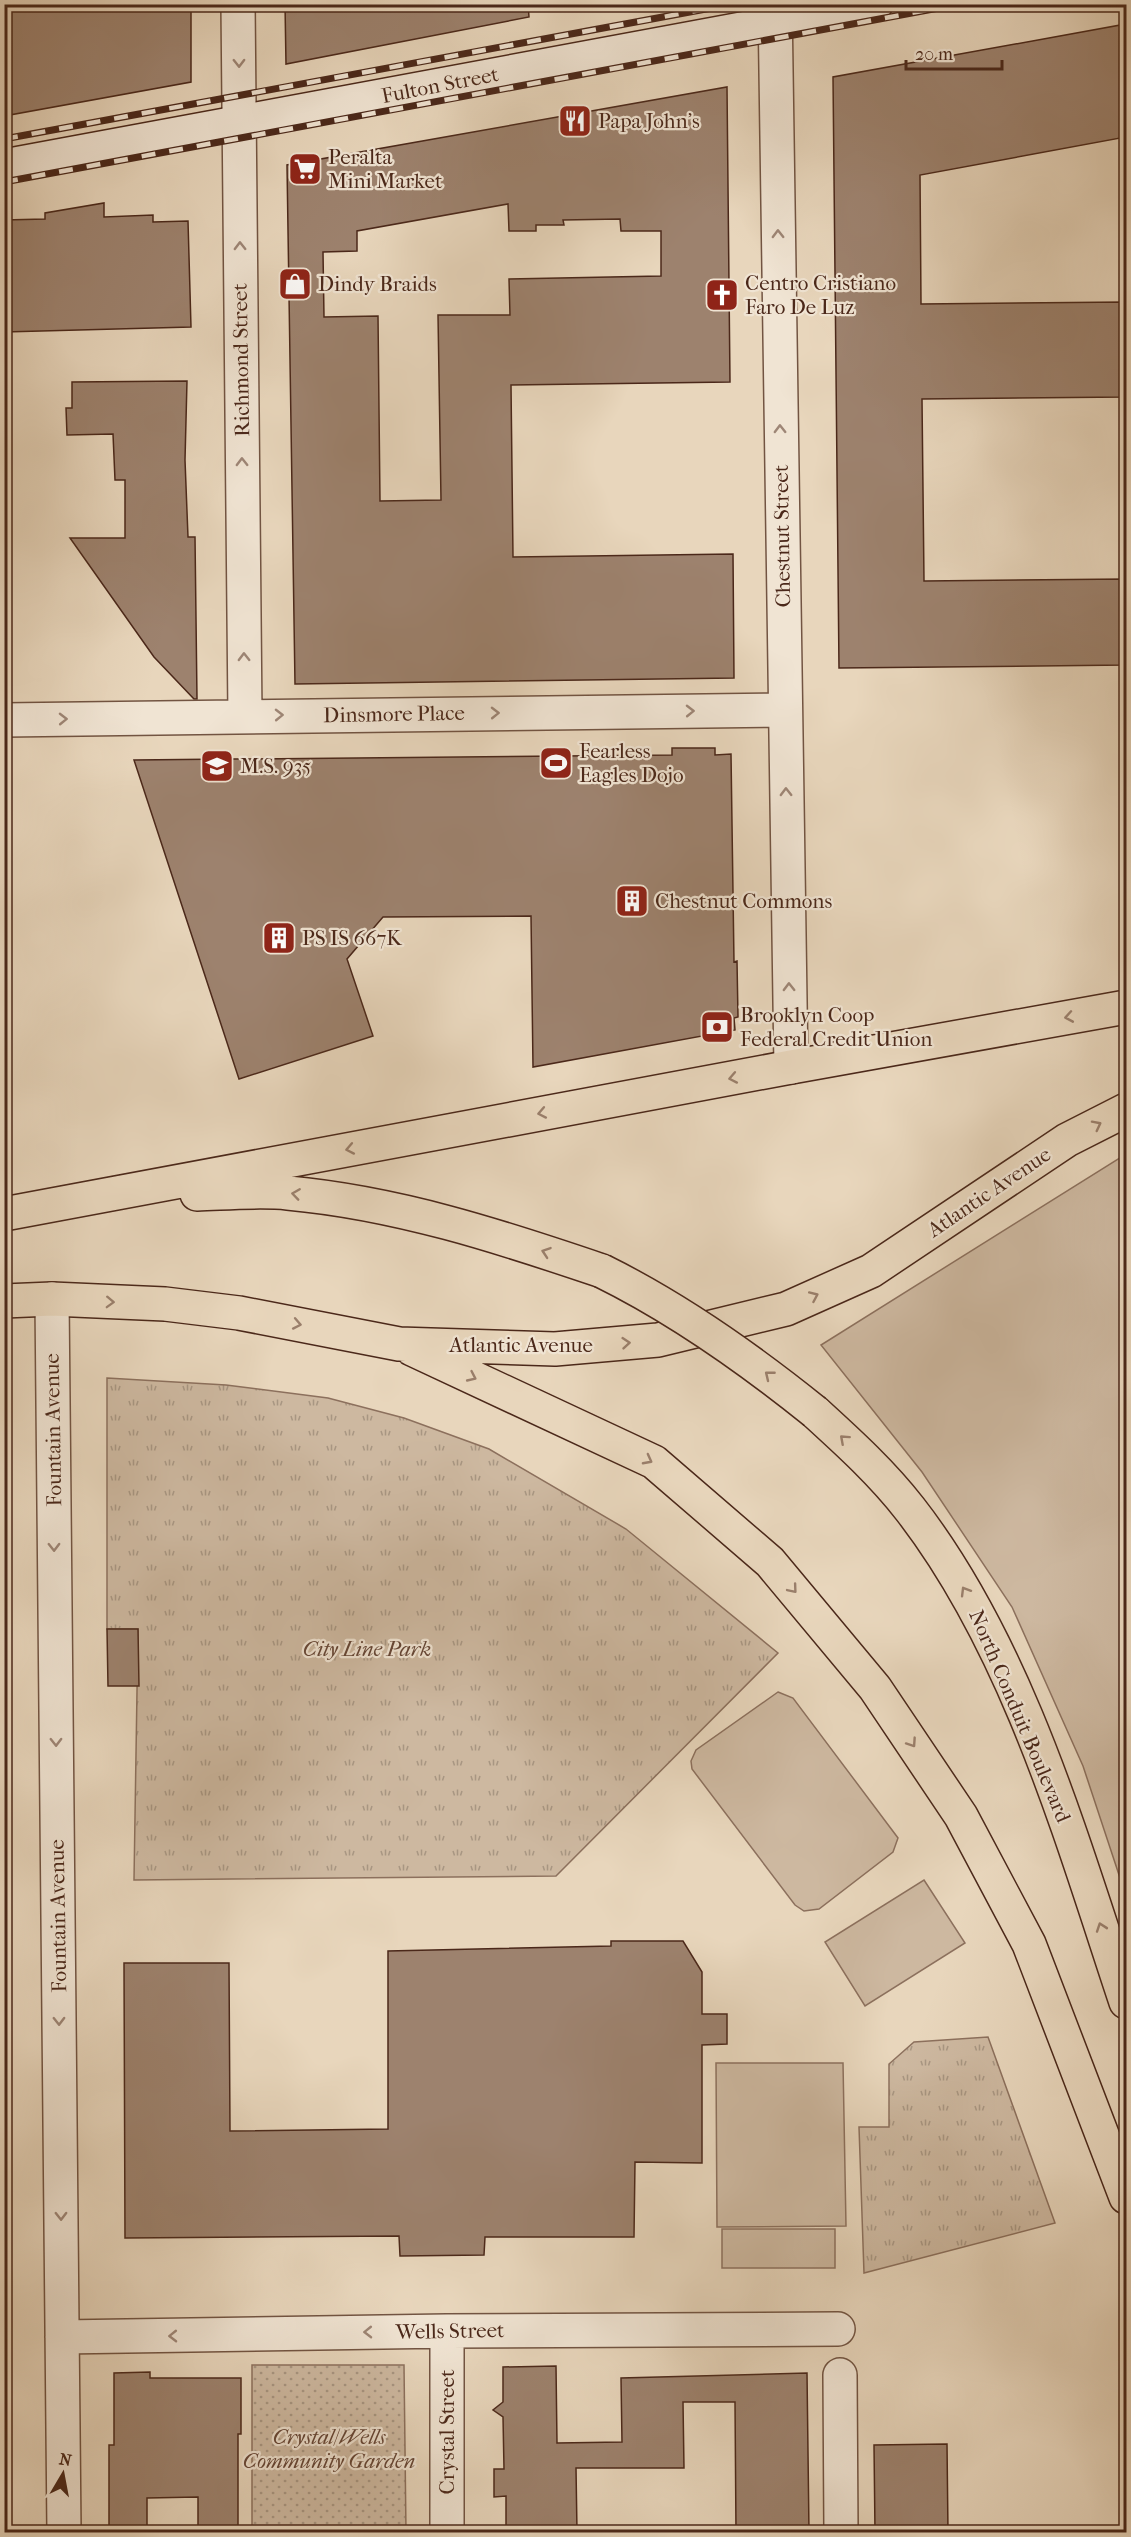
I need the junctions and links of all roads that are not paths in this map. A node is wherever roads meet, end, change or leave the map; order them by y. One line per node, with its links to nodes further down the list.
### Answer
1 (238, 4): 4 (street, Richmond Street, one-way to 4)
2 (876, 4): 3 (street, Fulton Street)
3 (775, 14): 4 (street, Fulton Street); 6 (street, Chestnut Street, one-way to 3)
4 (239, 123): 5 (street, Fulton Street); 7 (street, Richmond Street, one-way to 4)
5 (4, 166)
6 (784, 710): 7 (street, Dinsmore Place, one-way to 6); 10 (street, Chestnut Street, one-way to 6)
7 (245, 716): 8 (street, Dinsmore Place, one-way to 7)
8 (4, 720)
9 (1126, 1007): 10 (main road, one-way to 10)
10 (791, 1067): 12 (main road, one-way to 12)
11 (1126, 1110): 16 (main road, Atlantic Avenue, one-way to 11)
12 (106, 1195): 13 (main road); 17 (main road, North Conduit Boulevard, one-way to 12, bridge)
13 (4, 1214)
14 (52, 1299): 15 (main road, Atlantic Avenue); 16 (main road, Atlantic Avenue, one-way to 16); 21 (street, Fountain Avenue, one-way to 21)
15 (4, 1301)
16 (399, 1344): 18 (main road, one-way to 18)
17 (1126, 2002)
18 (1126, 2197)
19 (838, 2329): 20 (street, Wells Street)
20 (447, 2331): 21 (street, Wells Street, one-way to 21); 24 (street, Crystal Street)
21 (62, 2337): 23 (street, Fountain Avenue)
22 (840, 2375): 25 (street)
23 (64, 2532)
24 (447, 2532)
25 (841, 2532)

